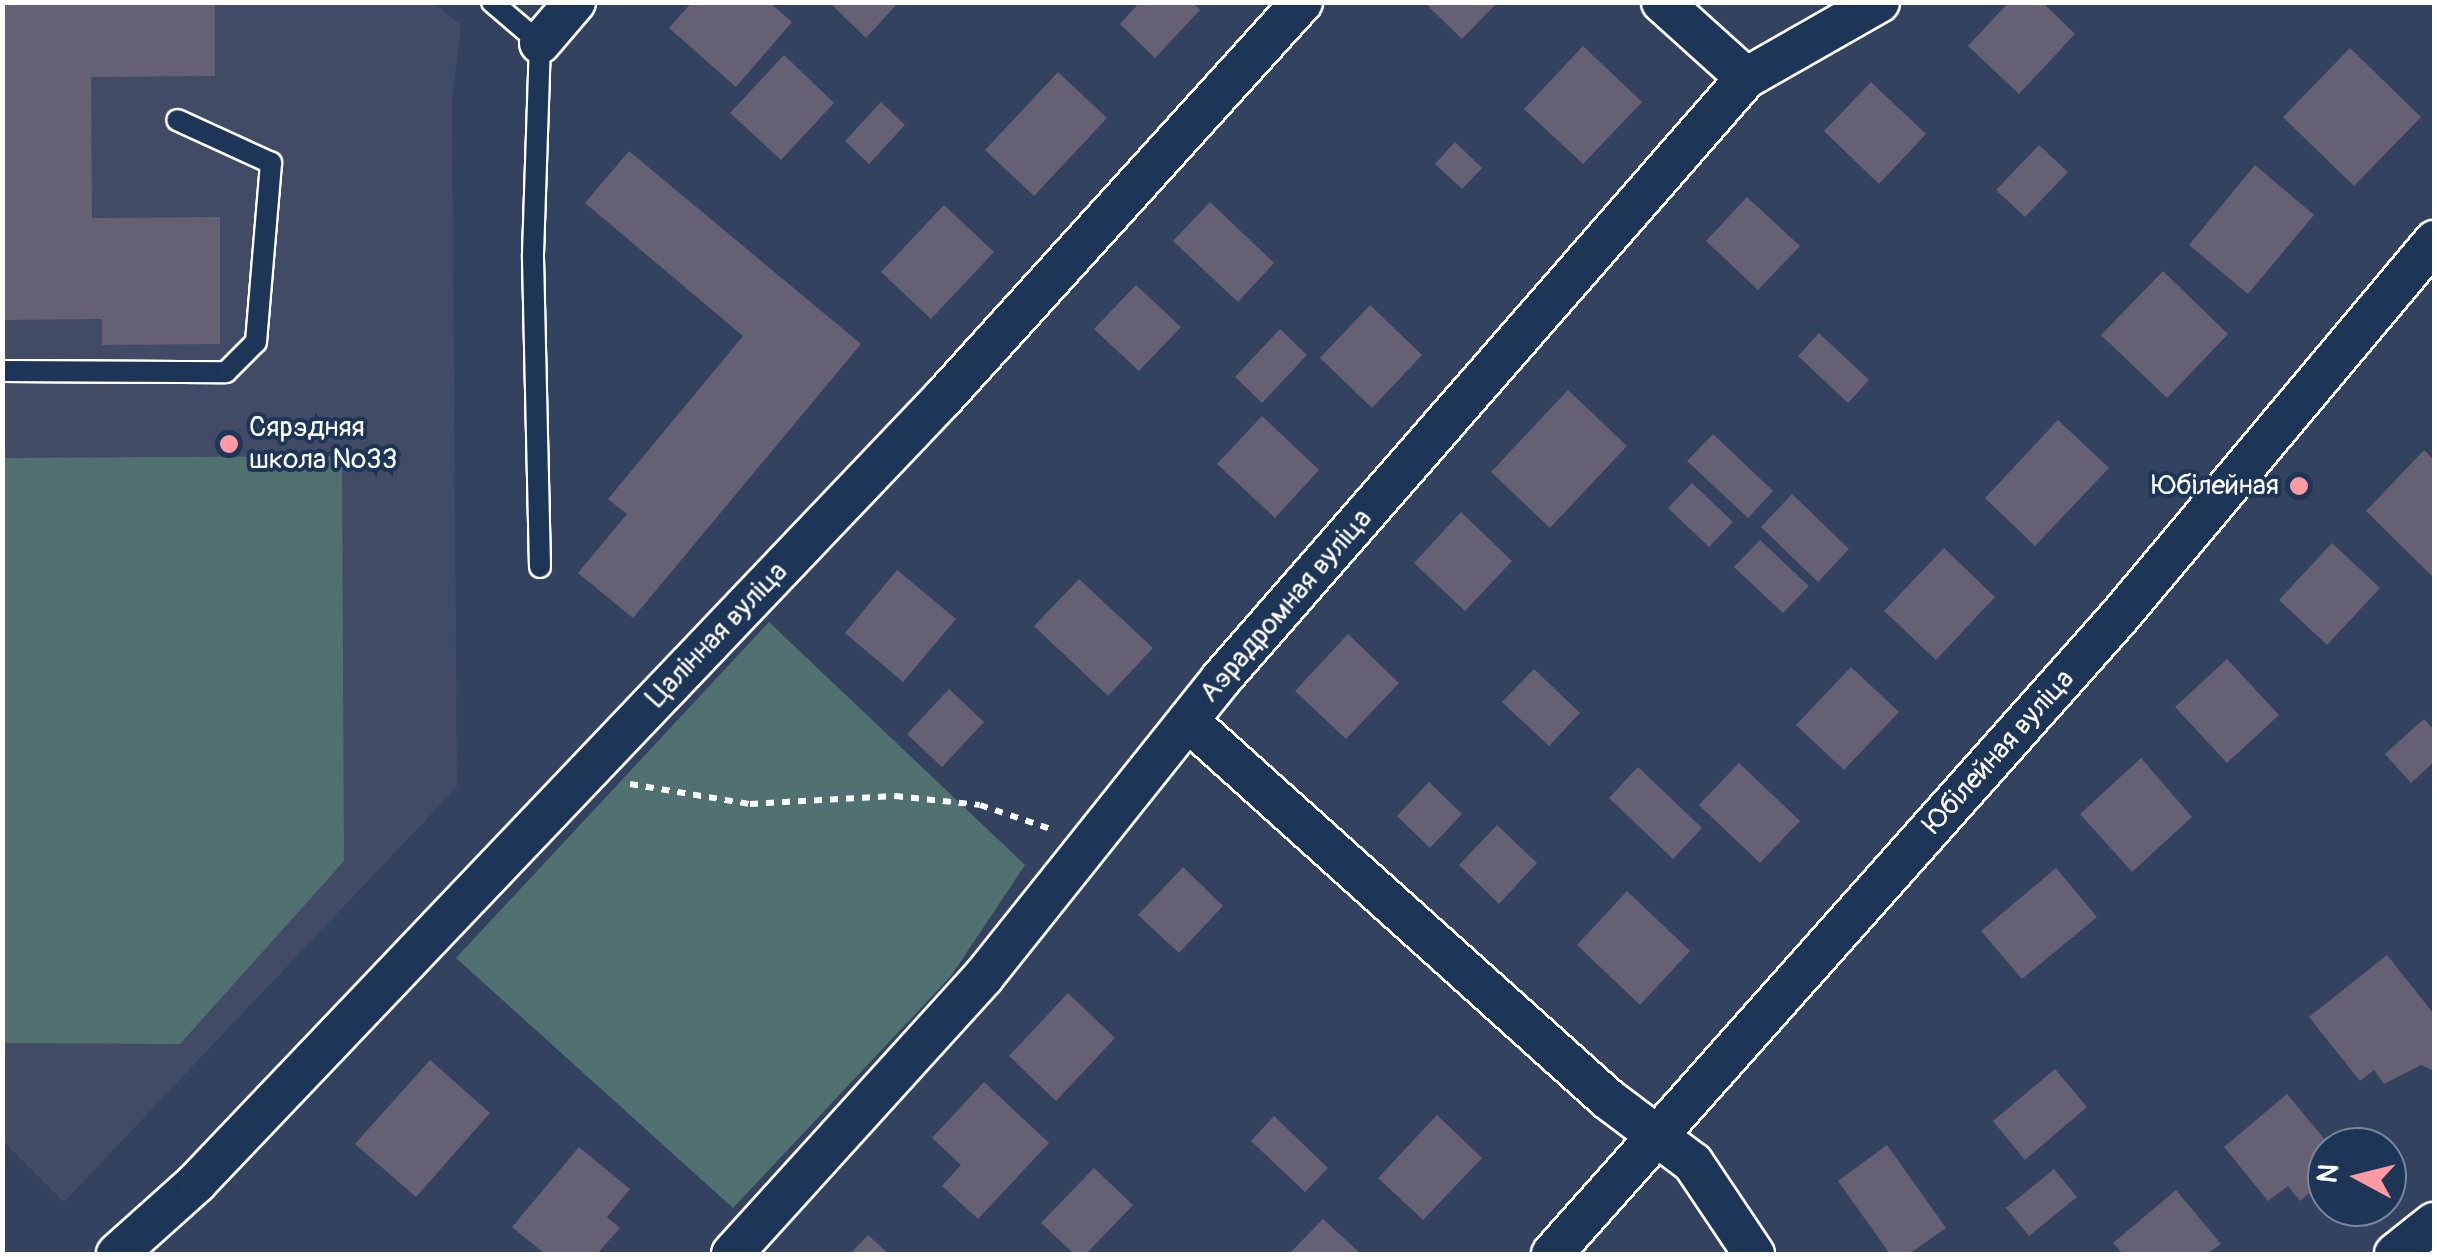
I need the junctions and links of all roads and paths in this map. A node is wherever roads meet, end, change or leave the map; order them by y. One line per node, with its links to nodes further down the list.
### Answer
1 (492, 2): 6 (lane)
2 (575, 2): 6 (street)
3 (1302, 2): 13 (street, Цалінная вуліца)
4 (1662, 2): 7 (street)
5 (1880, 2): 7 (street, Аэрадромная вуліца)
6 (540, 44): 11 (lane)
7 (1746, 78): 12 (street, Аэрадромная вуліца)
8 (177, 120): 10 (lane)
9 (2434, 241): 15 (street, Юбілейная вуліца)
10 (2, 371)
11 (540, 567)
12 (1188, 721): 14 (street, Аэрадромная вуліца); 15 (street)
13 (582, 776): 14 (path); 17 (street, Цалінная вуліца)
14 (1090, 844): 18 (street, Аэрадромная вуліца)
15 (1660, 1135): 19 (street, Юбілейная вуліца); 20 (street)
16 (2434, 1223): 21 (street)
17 (117, 1254)
18 (732, 1254)
19 (1552, 1254)
20 (1754, 1254)
21 (2395, 1254)

